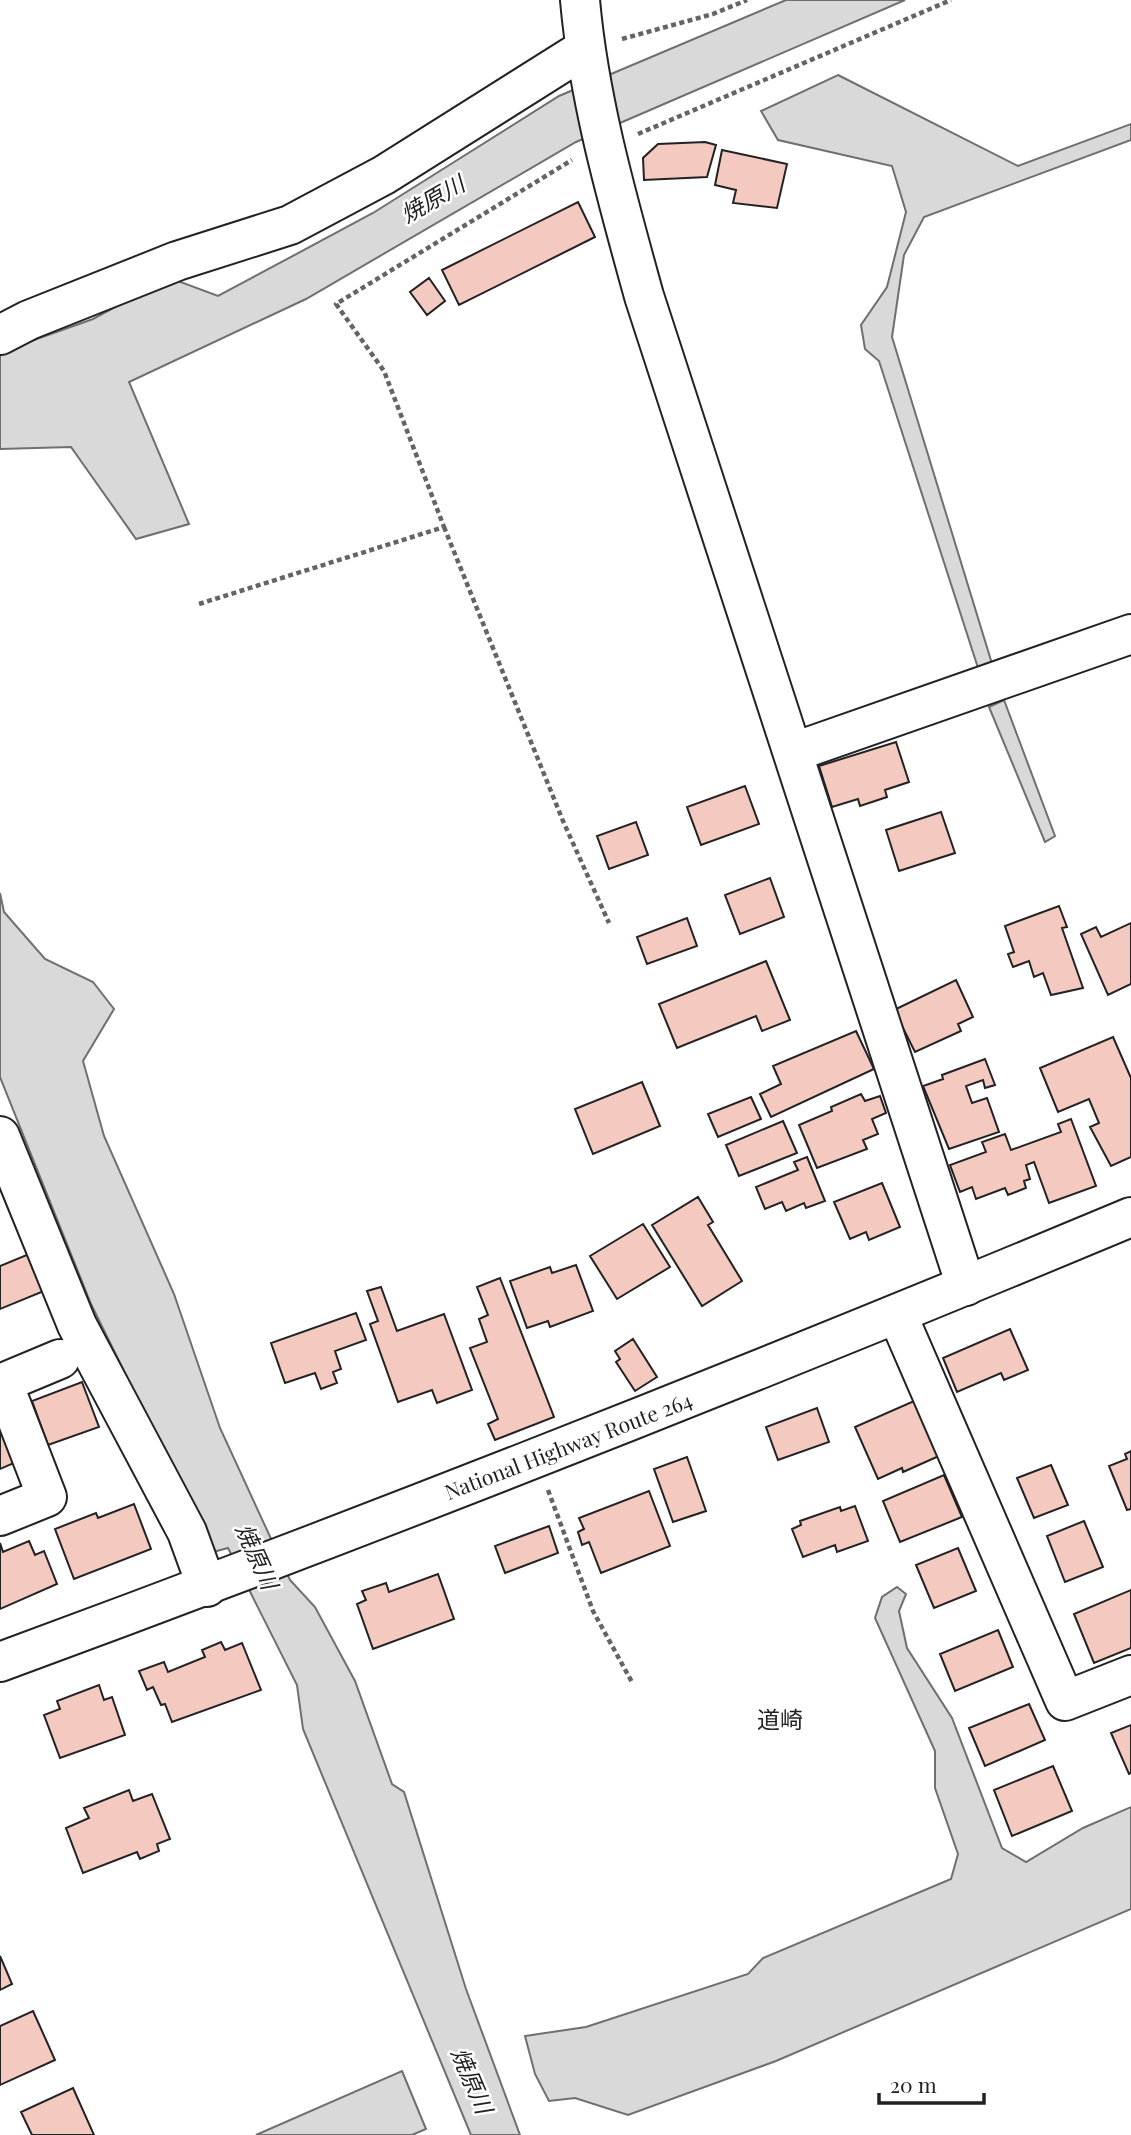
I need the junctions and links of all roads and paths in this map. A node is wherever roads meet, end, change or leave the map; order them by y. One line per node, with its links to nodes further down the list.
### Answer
1 (580, 0): 4 (main road)
2 (747, 0): 4 (path)
3 (951, 0): 5 (path)
4 (584, 49): 5 (main road); 6 (main road)
5 (604, 149): 7 (path); 10 (main road)
6 (0, 335)
7 (444, 527): 8 (path); 11 (path)
8 (199, 604)
9 (1131, 634): 10 (main road)
10 (794, 752): 14 (main road)
11 (610, 923)
12 (0, 1136): 20 (main road)
13 (1131, 1217): 14 (main road, National Highway Route 264)
14 (966, 1286): 15 (main road, National Highway Route 264)
15 (897, 1314): 20 (main road, National Highway Route 264); 22 (main road)
16 (60, 1359): 17 (main road)
17 (1, 1383): 19 (main road)
18 (546, 1486): 23 (path)
19 (0, 1516)
20 (207, 1587): 21 (main road, National Highway Route 264)
21 (0, 1662)
22 (1131, 1675)
23 (633, 1684)

